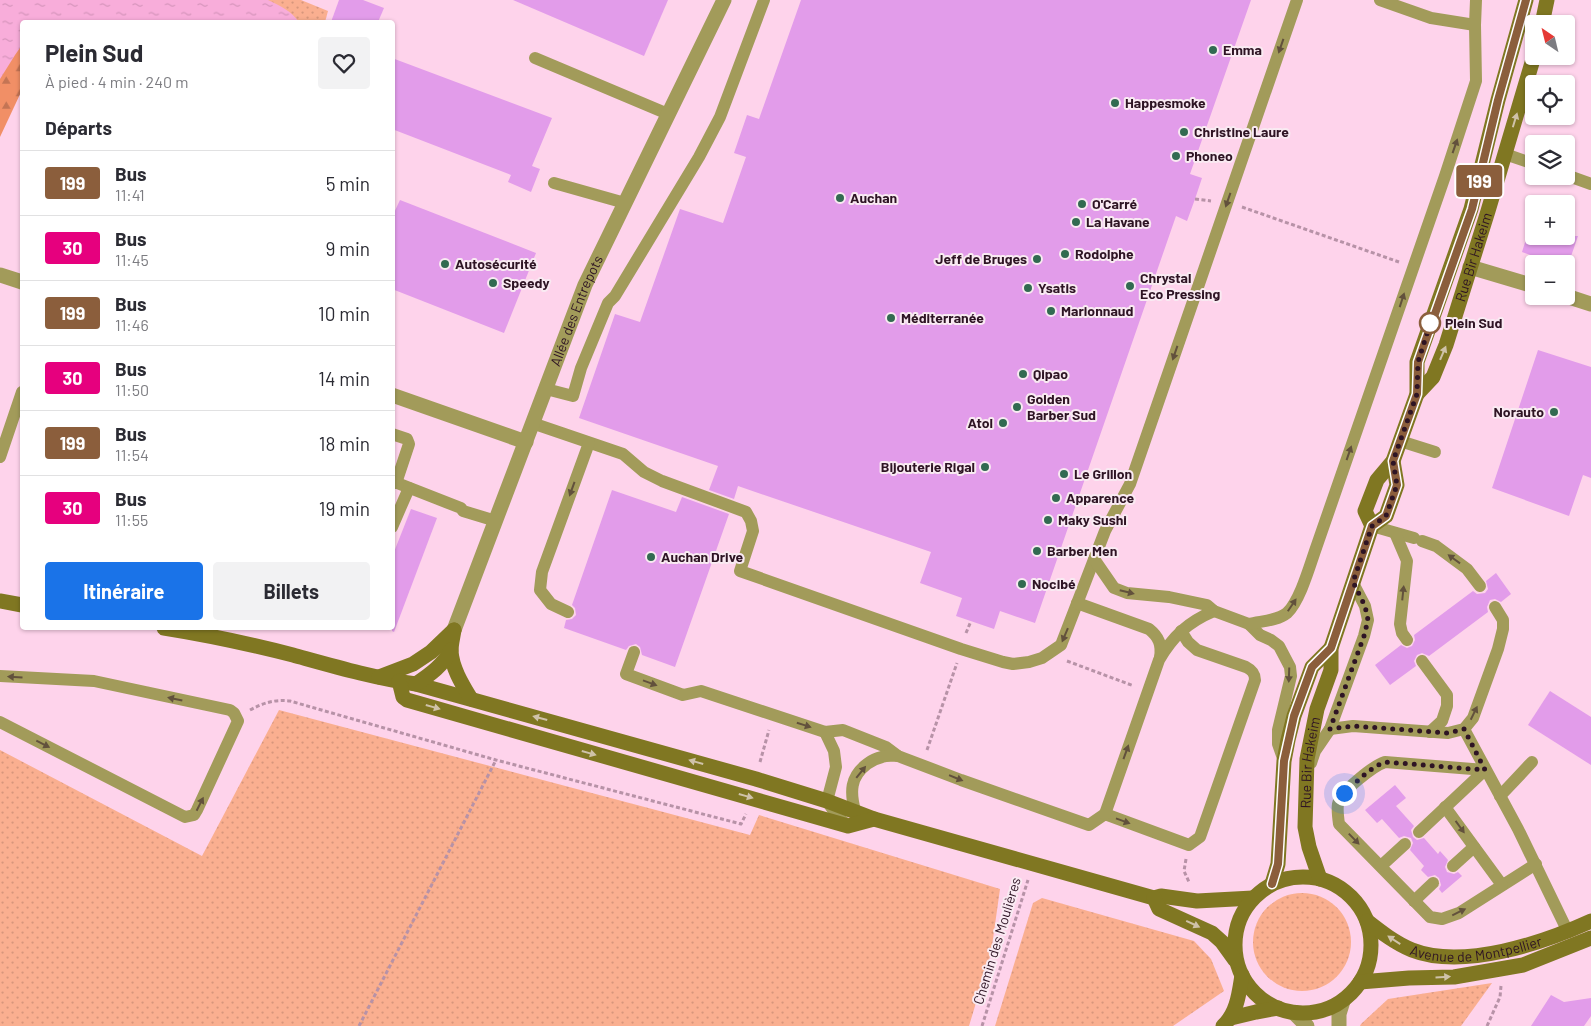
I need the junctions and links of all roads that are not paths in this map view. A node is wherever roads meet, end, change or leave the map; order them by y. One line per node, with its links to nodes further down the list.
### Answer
1 (724, 0): 12 (street, Allée des Entrepots)
2 (764, 0): 25 (lane)
3 (1296, 0): 44 (lane, one-way to 44)
4 (1380, 0): 9 (lane)
5 (1476, 0): 9 (lane)
6 (1526, 0): 26 (main road, Rue Bir Hakeim)
7 (1547, 0): 8 (main road)
8 (1544, 15)
9 (1475, 25): 53 (lane, one-way to 9)
10 (535, 58): 12 (lane)
11 (1531, 65): 13 (main road, Rue Bir Hakeim, one-way to 11)
12 (668, 114): 18 (street, Allée des Entrepots)
13 (1505, 154): 14 (lane); 19 (main road, Rue Bir Hakeim)
14 (1525, 161)
15 (1575, 179): 17 (lane)
16 (554, 183): 18 (lane)
17 (1591, 184)
18 (625, 203): 25 (street, Allée des Entrepots)
19 (1470, 267): 22 (street); 26 (main road, Rue Bir Hakeim, one-way to 19)
20 (0, 275): 21 (street)
21 (20, 281)
22 (1525, 283)
23 (1575, 299): 24 (street)
24 (1591, 304)
25 (546, 389): 29 (street, Allée des Entrepots)
26 (1417, 394): 31 (main road, Rue Bir Hakeim)
27 (395, 396): 32 (street)
28 (20, 398): 35 (lane)
29 (532, 423): 32 (street, Allée des Entrepots); 33 (lane)
30 (395, 435): 37 (lane)
31 (1400, 441): 34 (lane); 36 (main road, Rue Bir Hakeim)
32 (526, 442): 41 (street, Allée des Entrepots)
33 (589, 443): 48 (lane, one-way to 33); 52 (lane, one-way to 52)
34 (1435, 452)
35 (0, 457)
36 (1393, 461): 42 (main road, Rue Bir Hakeim); 42 (main road, Rue Bir Hakeim)
37 (395, 479)
38 (395, 482): 39 (lane)
39 (409, 488): 40 (lane); 41 (lane)
40 (395, 520)
41 (496, 521): 55 (street, Allée des Entrepots)
42 (1372, 526): 43 (lane); 45 (main road, Rue Bir Hakeim)
43 (1395, 533): 46 (lane, one-way to 43); 57 (lane, one-way to 43)
44 (1094, 559): 48 (lane); 51 (lane, one-way to 51)
45 (1353, 582): 58 (main road, Rue Bir Hakeim); 69 (lane)
46 (1480, 586)
47 (0, 601): 49 (main road)
48 (1077, 603): 61 (lane)
49 (20, 605)
50 (1494, 607): 70 (lane, one-way to 50)
51 (1214, 611): 53 (lane); 56 (lane)
52 (568, 612)
53 (1249, 624): 74 (lane, one-way to 74)
54 (177, 630): 64 (main road)
55 (454, 630): 59 (main road); 64 (main road)
56 (1181, 630): 61 (lane); 82 (lane, one-way to 56)
57 (1407, 640)
58 (1331, 648): 74 (main road, Rue Bir Hakeim); 77 (main road, Rue Bir Hakeim)
59 (451, 650): 66 (main road); 67 (main road)
60 (634, 652): 71 (lane, one-way to 71)
61 (1159, 660): 82 (lane, one-way to 61)
62 (1422, 661): 72 (lane)
63 (0, 676): 68 (lane, one-way to 63)
64 (379, 677): 65 (main road)
65 (399, 681): 66 (main road); 84 (main road, one-way to 84)
66 (416, 684): 67 (main road)
67 (471, 699): 79 (main road, one-way to 67)
68 (0, 722)
69 (1330, 729): 72 (lane); 77 (lane)
70 (1464, 729): 72 (lane); 76 (lane)
71 (825, 732): 73 (lane); 79 (lane)
72 (1430, 732)
73 (898, 756): 81 (lane, one-way to 73); 82 (lane, one-way to 82)
74 (1284, 761): 93 (main road, Rue Bir Hakeim)
75 (1532, 762): 78 (lane)
76 (1485, 770): 78 (lane); 80 (lane); 89 (lane, one-way to 89)
77 (1306, 782): 91 (main road, Rue Bir Hakeim)
78 (1500, 796): 88 (lane)
79 (827, 801): 81 (main road); 84 (lane)
80 (1446, 807): 85 (lane); 87 (lane, one-way to 87)
81 (856, 812): 83 (main road)
82 (1104, 814)
83 (874, 819): 84 (main road); 95 (main road)
84 (848, 826)
85 (1418, 832)
86 (1405, 844): 89 (lane)
87 (1474, 847): 90 (lane); 94 (lane)
88 (1536, 864): 94 (lane); 100 (lane)
89 (1381, 866): 97 (lane)
90 (1453, 866)
91 (1320, 879): 93 (main road); 98 (main road)
92 (1433, 883): 97 (lane)
93 (1272, 884): 96 (main road)
94 (1502, 885): 97 (lane, one-way to 94)
95 (1154, 898): 96 (main road); 102 (main road, one-way to 102)
96 (1253, 898): 102 (main road)
97 (1414, 901)
98 (1367, 921): 100 (main road, Avenue de Montpellier, one-way to 98); 103 (main road)
99 (1591, 921): 100 (main road, Avenue de Montpellier)
100 (1568, 932)
101 (1591, 938): 103 (main road, Avenue de Montpellier, one-way to 101)
102 (1239, 969): 105 (main road); 107 (main road)
103 (1360, 982): 104 (main road)
104 (1342, 1000): 106 (main road); 109 (street)
105 (1278, 1008): 106 (main road); 107 (main road)
106 (1294, 1013): 108 (street)
107 (1227, 1022)
108 (1307, 1026)
109 (1339, 1026)

